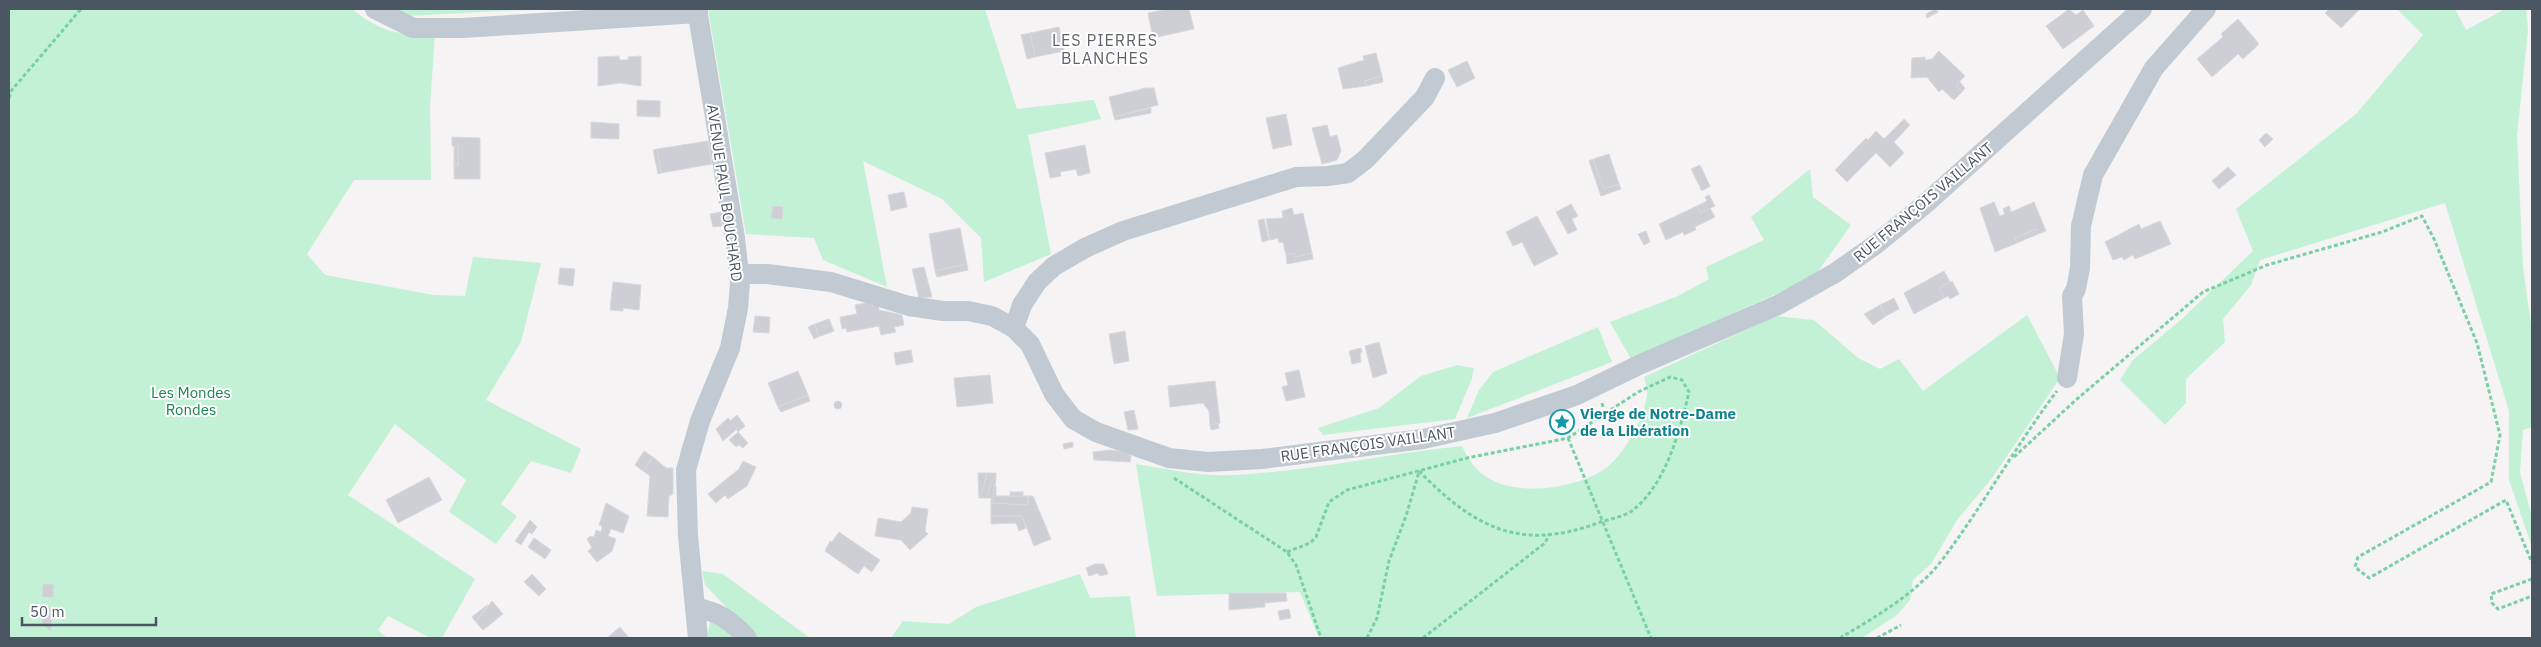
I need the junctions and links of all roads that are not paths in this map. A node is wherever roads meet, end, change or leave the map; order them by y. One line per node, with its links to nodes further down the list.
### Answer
1 (375, 9): 4 (street)
2 (2142, 9): 7 (street, RUE FRANÇOIS VAILLANT)
3 (2206, 9): 8 (street)
4 (697, 11): 6 (street, AVENUE PAUL BOUCHARD)
5 (1435, 78): 7 (street)
6 (740, 274): 7 (street, RUE FRANÇOIS VAILLANT); 9 (street, AVENUE PAUL BOUCHARD)
7 (1014, 328)
8 (2067, 378)
9 (695, 608): 10 (street, AVENUE PAUL BOUCHARD); 11 (street)
10 (698, 638)
11 (747, 638)

